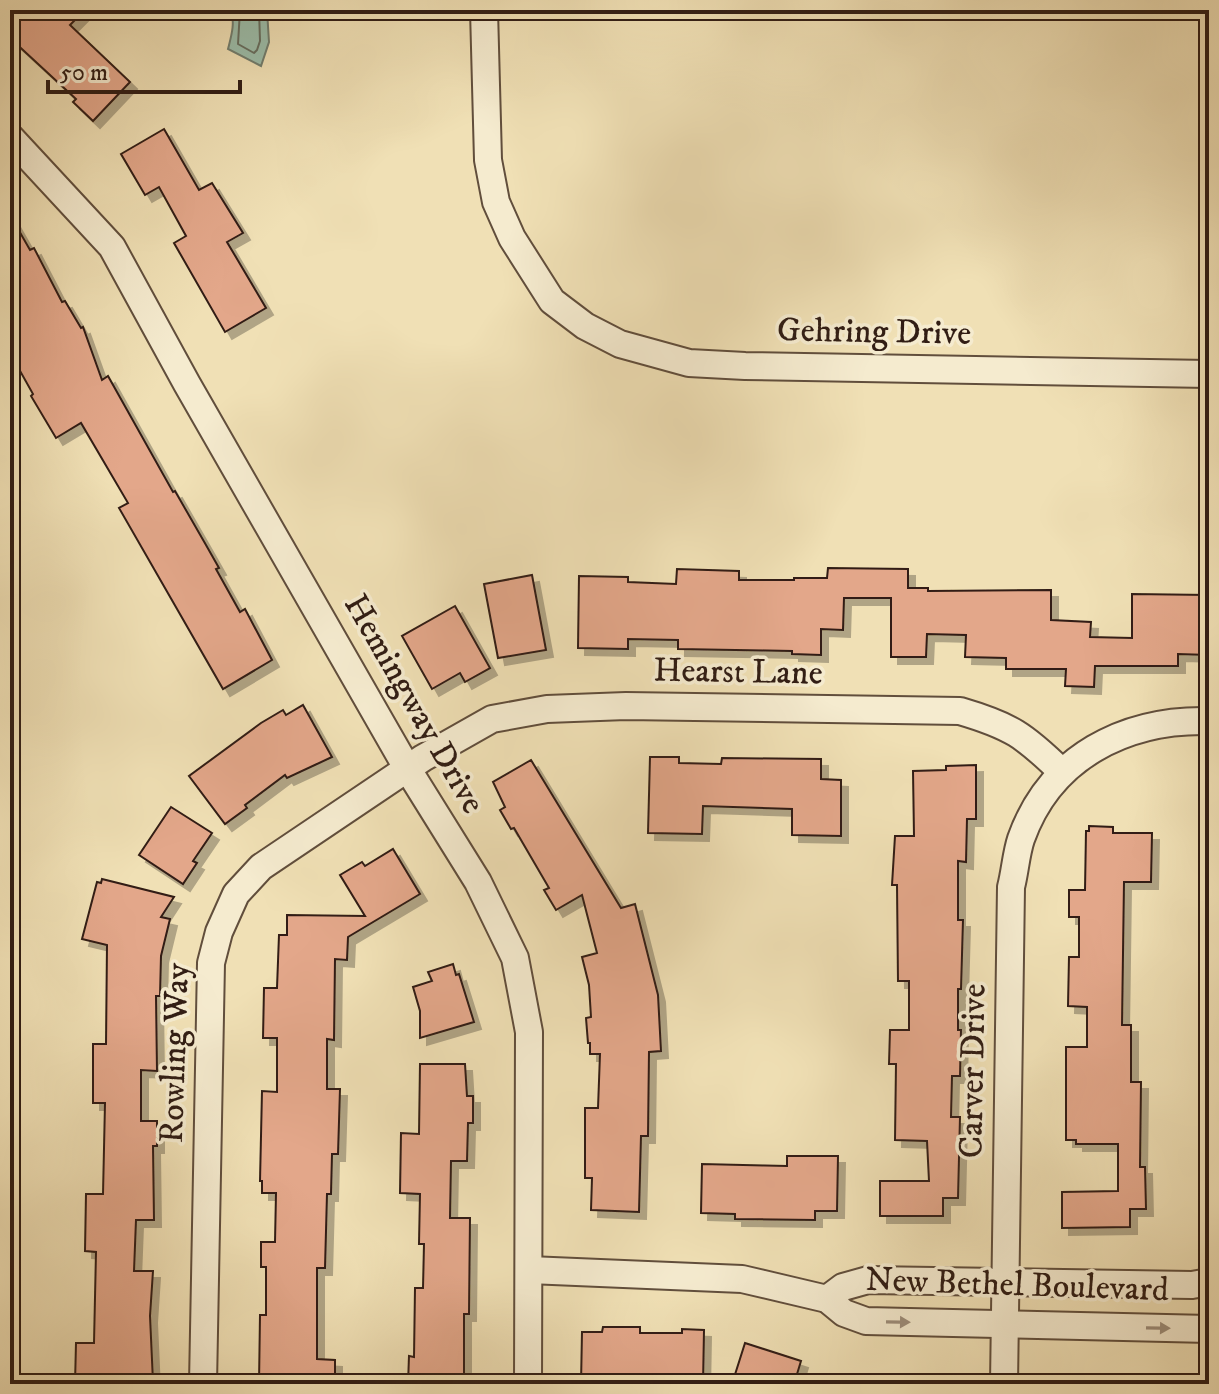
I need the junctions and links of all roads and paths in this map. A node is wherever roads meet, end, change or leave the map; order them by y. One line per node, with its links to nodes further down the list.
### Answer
1 (484, 10): 3 (street, Gehring Drive)
2 (13, 145): 5 (street, Hemingway Drive)
3 (1209, 374)
4 (1209, 721): 6 (street, Carver Drive)
5 (407, 768): 6 (street, Hearst Lane); 7 (street, Hemingway Drive); 13 (street, Rowling Way)
6 (1062, 772): 8 (street, Carver Drive)
7 (529, 1270): 10 (street, New Bethel Boulevard); 14 (street, Hemingway Drive)
8 (1005, 1282): 9 (street, New Bethel Boulevard); 10 (street, New Bethel Boulevard); 11 (street, Carver Drive)
9 (1201, 1284): 12 (street)
10 (827, 1299): 11 (street, New Bethel Boulevard, one-way to 11)
11 (1005, 1324): 12 (street, New Bethel Boulevard, one-way to 12); 15 (street, Carver Drive)
12 (1201, 1329)
13 (203, 1384)
14 (528, 1384)
15 (1004, 1384)

